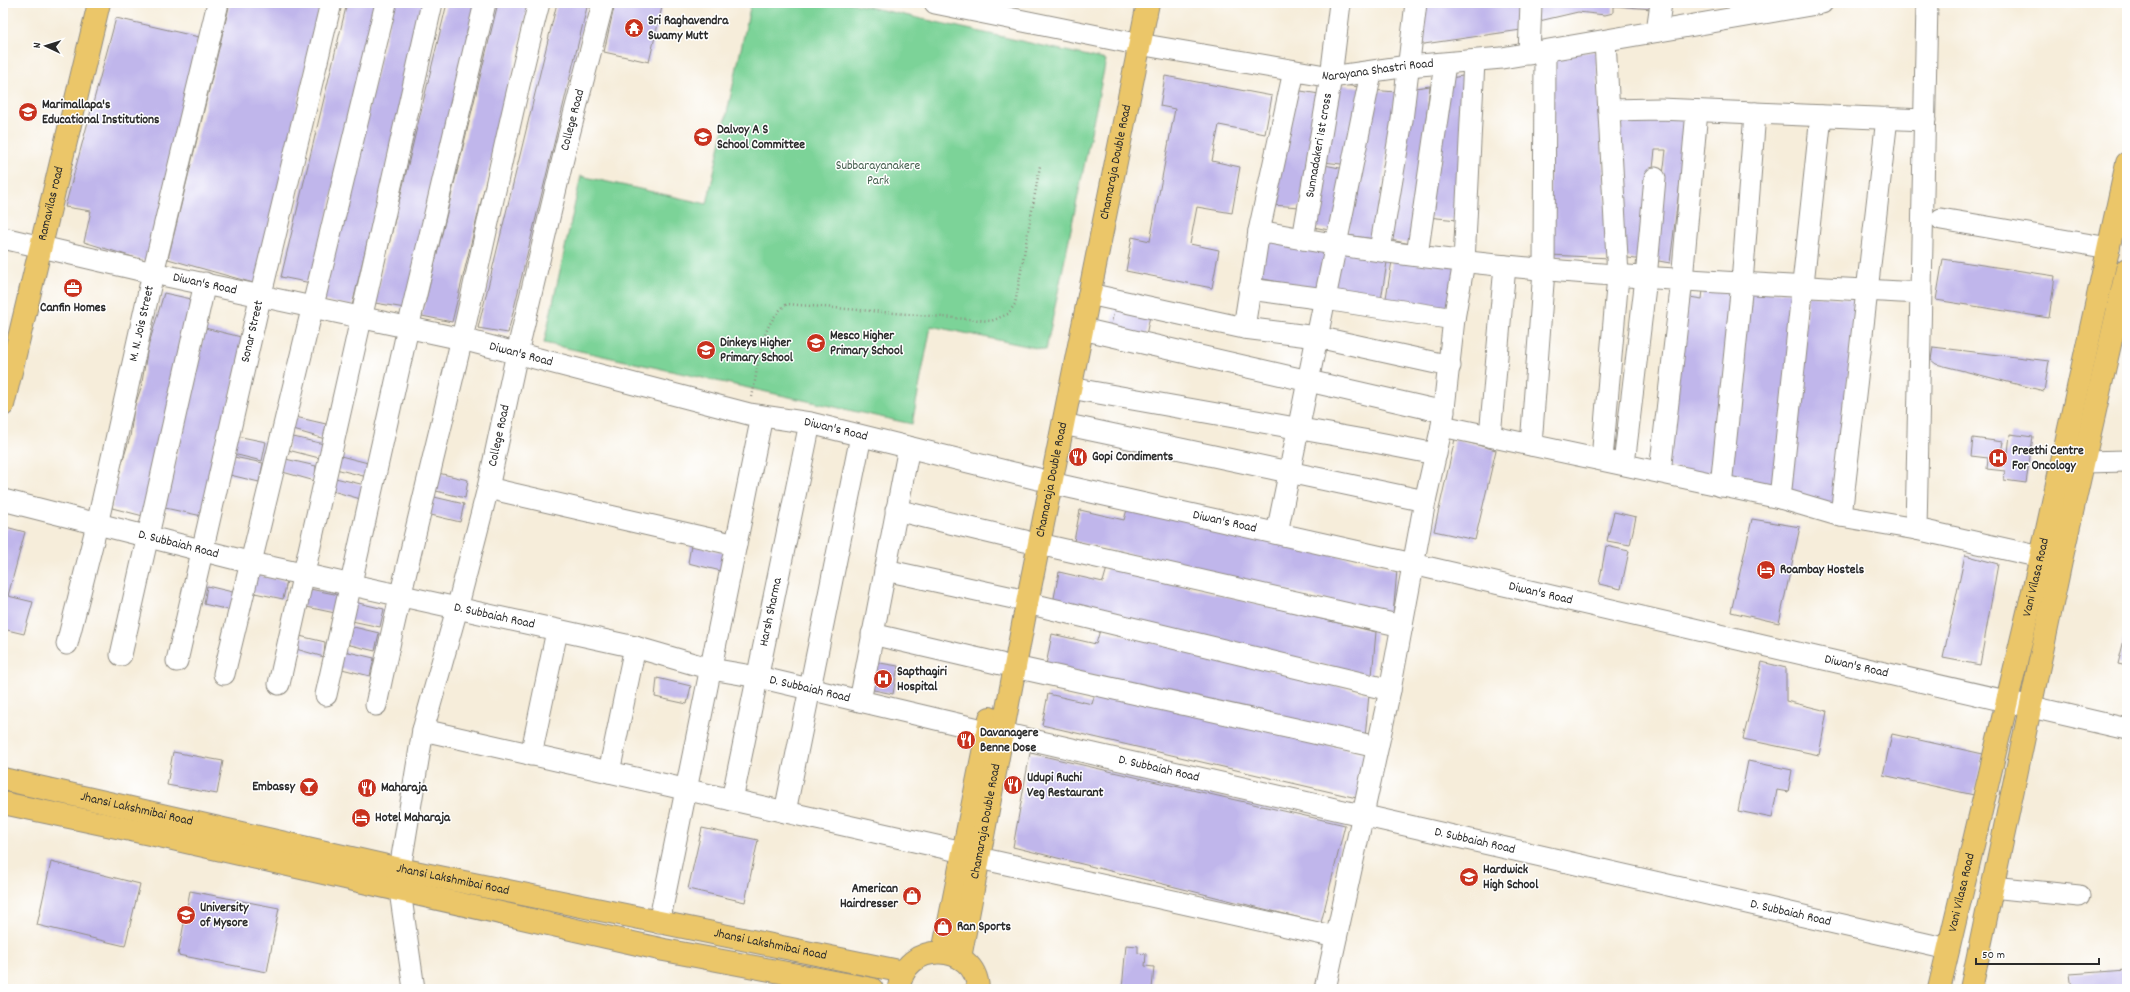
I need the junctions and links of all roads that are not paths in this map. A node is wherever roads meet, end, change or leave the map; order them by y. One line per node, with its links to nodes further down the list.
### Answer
1 (99, 3): 43 (main road, Ramavilas road)
2 (218, 3): 51 (street, M. N. Jois Street)
3 (331, 3): 61 (street, Sonar Street)
4 (386, 3): 64 (street)
5 (432, 3): 65 (street)
6 (485, 3): 67 (street)
7 (539, 3): 71 (street)
8 (603, 3): 72 (street, College Road)
9 (935, 3): 22 (street, Narayana Shastri Road)
10 (1135, 3): 22 (main road, Chamaraja Double Road)
11 (1148, 3): 22 (main road, Chamaraja Double Road)
12 (1340, 3): 29 (street, Sunnadakeri 1st cross)
13 (1416, 3): 26 (street)
14 (1531, 3): 23 (street)
15 (1661, 3): 20 (street)
16 (1822, 3): 18 (street, Narayana Shastri Road)
17 (1927, 3): 35 (street)
18 (1800, 5): 19 (street, Narayana Shastri Road)
19 (1732, 11): 20 (street, Narayana Shastri Road)
20 (1657, 31): 21 (street, Narayana Shastri Road)
21 (1605, 41): 23 (street, Narayana Shastri Road); 30 (street)
22 (1134, 43): 27 (street, Narayana Shastri Road); 62 (main road, Chamaraja Double Road); 93 (main road, Chamaraja Double Road)
23 (1537, 53): 24 (street, Narayana Shastri Road); 50 (street)
24 (1474, 61): 25 (street, Narayana Shastri Road); 47 (street)
25 (1445, 64): 26 (street, Narayana Shastri Road); 46 (street)
26 (1408, 66): 28 (street, Narayana Shastri Road); 45 (street)
27 (1294, 71): 29 (street, Narayana Shastri Road); 39 (street)
28 (1371, 73): 29 (street, Narayana Shastri Road); 42 (street)
29 (1331, 77): 41 (street, Sunnadakeri 1st cross)
30 (1610, 110): 31 (street); 52 (street)
31 (1697, 111): 32 (street); 54 (street)
32 (1755, 113): 33 (street); 56 (street)
33 (1821, 116): 34 (street); 57 (street)
34 (1887, 118): 35 (street); 59 (street)
35 (1925, 120): 60 (street)
36 (2127, 163): 44 (main road, Vani Vilasa Road)
37 (1655, 178): 53 (street)
38 (1941, 219): 44 (street)
39 (1259, 231): 41 (street); 58 (street)
40 (3, 238): 43 (street, Diwan's Road)
41 (1303, 239): 42 (street)
42 (1336, 244): 45 (street); 63 (street)
43 (40, 246): 51 (street, Diwan's Road); 76 (main road, Ramavilas road)
44 (2109, 248): 108 (main road, Vani Vilasa Road)
45 (1380, 250): 46 (street)
46 (1417, 256): 47 (street)
47 (1464, 262): 48 (street); 66 (street)
48 (1505, 266): 50 (street); 83 (street)
49 (2127, 269): 89 (main road, Vani Vilasa Road)
50 (1544, 270): 52 (street); 84 (street)
51 (153, 273): 55 (street, Diwan's Road); 101 (street, M. N. Jois Street)
52 (1618, 276): 53 (street); 87 (street)
53 (1646, 278): 54 (street); 90 (street)
54 (1682, 280): 56 (street); 91 (street)
55 (205, 283): 61 (street, Diwan's Road); 104 (street)
56 (1742, 283): 57 (street); 94 (street)
57 (1802, 286): 59 (street); 96 (street)
58 (1249, 289): 63 (street); 68 (street)
59 (1866, 290): 60 (street); 100 (street)
60 (1921, 293): 102 (street)
61 (261, 294): 64 (street, Diwan's Road); 107 (street, Sonar Street)
62 (1089, 294): 68 (street); 69 (main road, Chamaraja Double Road)
63 (1325, 298): 66 (street); 70 (street)
64 (311, 305): 65 (street, Diwan's Road); 109 (street)
65 (361, 316): 67 (street, Diwan's Road); 112 (street)
66 (1454, 319): 73 (street)
67 (408, 328): 71 (street, Diwan's Road); 113 (street)
68 (1244, 328): 70 (street)
69 (1082, 329): 74 (street); 75 (main road, Chamaraja Double Road)
70 (1317, 337): 73 (street); 74 (street)
71 (462, 339): 72 (street, Diwan's Road); 114 (street)
72 (517, 353): 77 (street, Diwan's Road); 95 (street, College Road)
73 (1450, 366): 78 (street)
74 (1308, 381): 78 (street); 81 (street)
75 (1070, 388): 80 (main road, Chamaraja Double Road); 81 (street)
76 (3, 405)
77 (756, 415): 79 (street, Diwan's Road); 106 (street)
78 (1443, 419): 83 (street); 86 (street)
79 (810, 423): 82 (street, Diwan's Road); 127 (street, Harsh Sharma)
80 (1063, 424): 92 (street); 93 (main road, Chamaraja Double Road)
81 (1298, 428): 86 (street); 92 (street)
82 (861, 436): 85 (street, Diwan's Road); 129 (street)
83 (1490, 436): 84 (street)
84 (1531, 445): 87 (street)
85 (909, 447): 93 (street, Diwan's Road); 99 (street)
86 (1436, 454): 98 (street)
87 (1602, 459): 90 (street)
88 (2127, 461): 89 (street)
89 (2084, 462): 135 (main road, Vani Vilasa Road)
90 (1624, 464): 91 (street)
91 (1660, 472): 94 (street)
92 (1289, 473): 98 (street); 103 (street)
93 (1044, 481): 103 (street, Diwan's Road); 105 (main road, Chamaraja Double Road)
94 (1721, 486): 96 (street)
95 (488, 488): 106 (street); 116 (street, College Road)
96 (1780, 498): 100 (street)
97 (3, 500): 101 (street, D. Subbaiah Road)
98 (1425, 501): 110 (street)
99 (896, 510): 105 (street); 111 (street)
100 (1841, 516): 102 (street)
101 (97, 525): 104 (street, D. Subbaiah Road); 120 (street, M. N. Jois Street)
102 (1916, 529): 108 (street)
103 (1277, 533): 110 (street, Diwan's Road)
104 (147, 535): 107 (street, D. Subbaiah Road); 122 (street)
105 (1032, 542): 115 (main road, Chamaraja Double Road); 117 (street)
106 (736, 544): 125 (street)
107 (203, 551): 109 (street, D. Subbaiah Road); 123 (street, Sonar Street)
108 (2041, 557): 133 (main road, Vani Vilasa Road)
109 (252, 563): 112 (street, D. Subbaiah Road); 126 (street)
110 (1413, 564): 117 (street); 133 (street, Diwan's Road)
111 (885, 570): 115 (street); 119 (street)
112 (302, 573): 113 (street, D. Subbaiah Road); 128 (street)
113 (352, 584): 114 (street, D. Subbaiah Road); 131 (street)
114 (399, 595): 116 (street, D. Subbaiah Road); 134 (street)
115 (1020, 601): 124 (main road, Chamaraja Double Road); 130 (street)
116 (457, 609): 118 (street, D. Subbaiah Road); 137 (street, College Road)
117 (1402, 626): 130 (street)
118 (557, 631): 121 (street, D. Subbaiah Road); 140 (street)
119 (872, 634): 124 (street); 132 (street)
120 (67, 644)
121 (634, 648): 125 (street, D. Subbaiah Road); 141 (street)
122 (121, 655)
123 (177, 662)
124 (1008, 666): 138 (main road, Chamaraja Double Road); 139 (street)
125 (711, 669): 127 (street, D. Subbaiah Road); 143 (street)
126 (224, 674)
127 (758, 677): 129 (street, D. Subbaiah Road); 144 (street, Harsh Sharma)
128 (279, 684)
129 (810, 689): 132 (street, D. Subbaiah Road); 146 (street)
130 (1390, 690): 139 (street)
131 (326, 695)
132 (860, 701): 138 (street, D. Subbaiah Road)
133 (2007, 701): 135 (street, Diwan's Road); 155 (main road, Vani Vilasa Road)
134 (376, 705)
135 (2030, 707): 136 (street, Diwan's Road); 150 (main road, Vani Vilasa Road)
136 (2127, 729)
137 (423, 730): 140 (street); 149 (street, College Road)
138 (994, 732): 147 (street, D. Subbaiah Road); 148 (main road, Chamaraja Double Road)
139 (1377, 747): 147 (street)
140 (531, 755): 141 (street)
141 (609, 772): 143 (street)
142 (3, 779): 149 (main road, Jhansi Lakshmibai Road)
143 (686, 790): 144 (street); 153 (street)
144 (732, 800): 146 (street)
145 (3, 803): 151 (main road, Jhansi Lakshmibai Road)
146 (785, 812): 148 (street)
147 (1362, 816): 154 (street); 155 (street, D. Subbaiah Road)
148 (971, 855): 154 (street); 156 (main road, Chamaraja Double Road)
149 (400, 869): 153 (main road, Jhansi Lakshmibai Road)
150 (1992, 887): 152 (street); 163 (main road, Vani Vilasa Road)
151 (400, 891): 158 (street); 159 (main road, Jhansi Lakshmibai Road)
152 (2079, 896)
153 (659, 923): 157 (main road, Jhansi Lakshmibai Road)
154 (1336, 937): 161 (street)
155 (1948, 949): 162 (main road, Vani Vilasa Road)
156 (952, 955): 157 (main road); 160 (main road)
157 (902, 980)
158 (414, 989)
159 (872, 989)
160 (978, 989)
161 (1325, 989)
162 (1939, 989)
163 (1971, 989)

